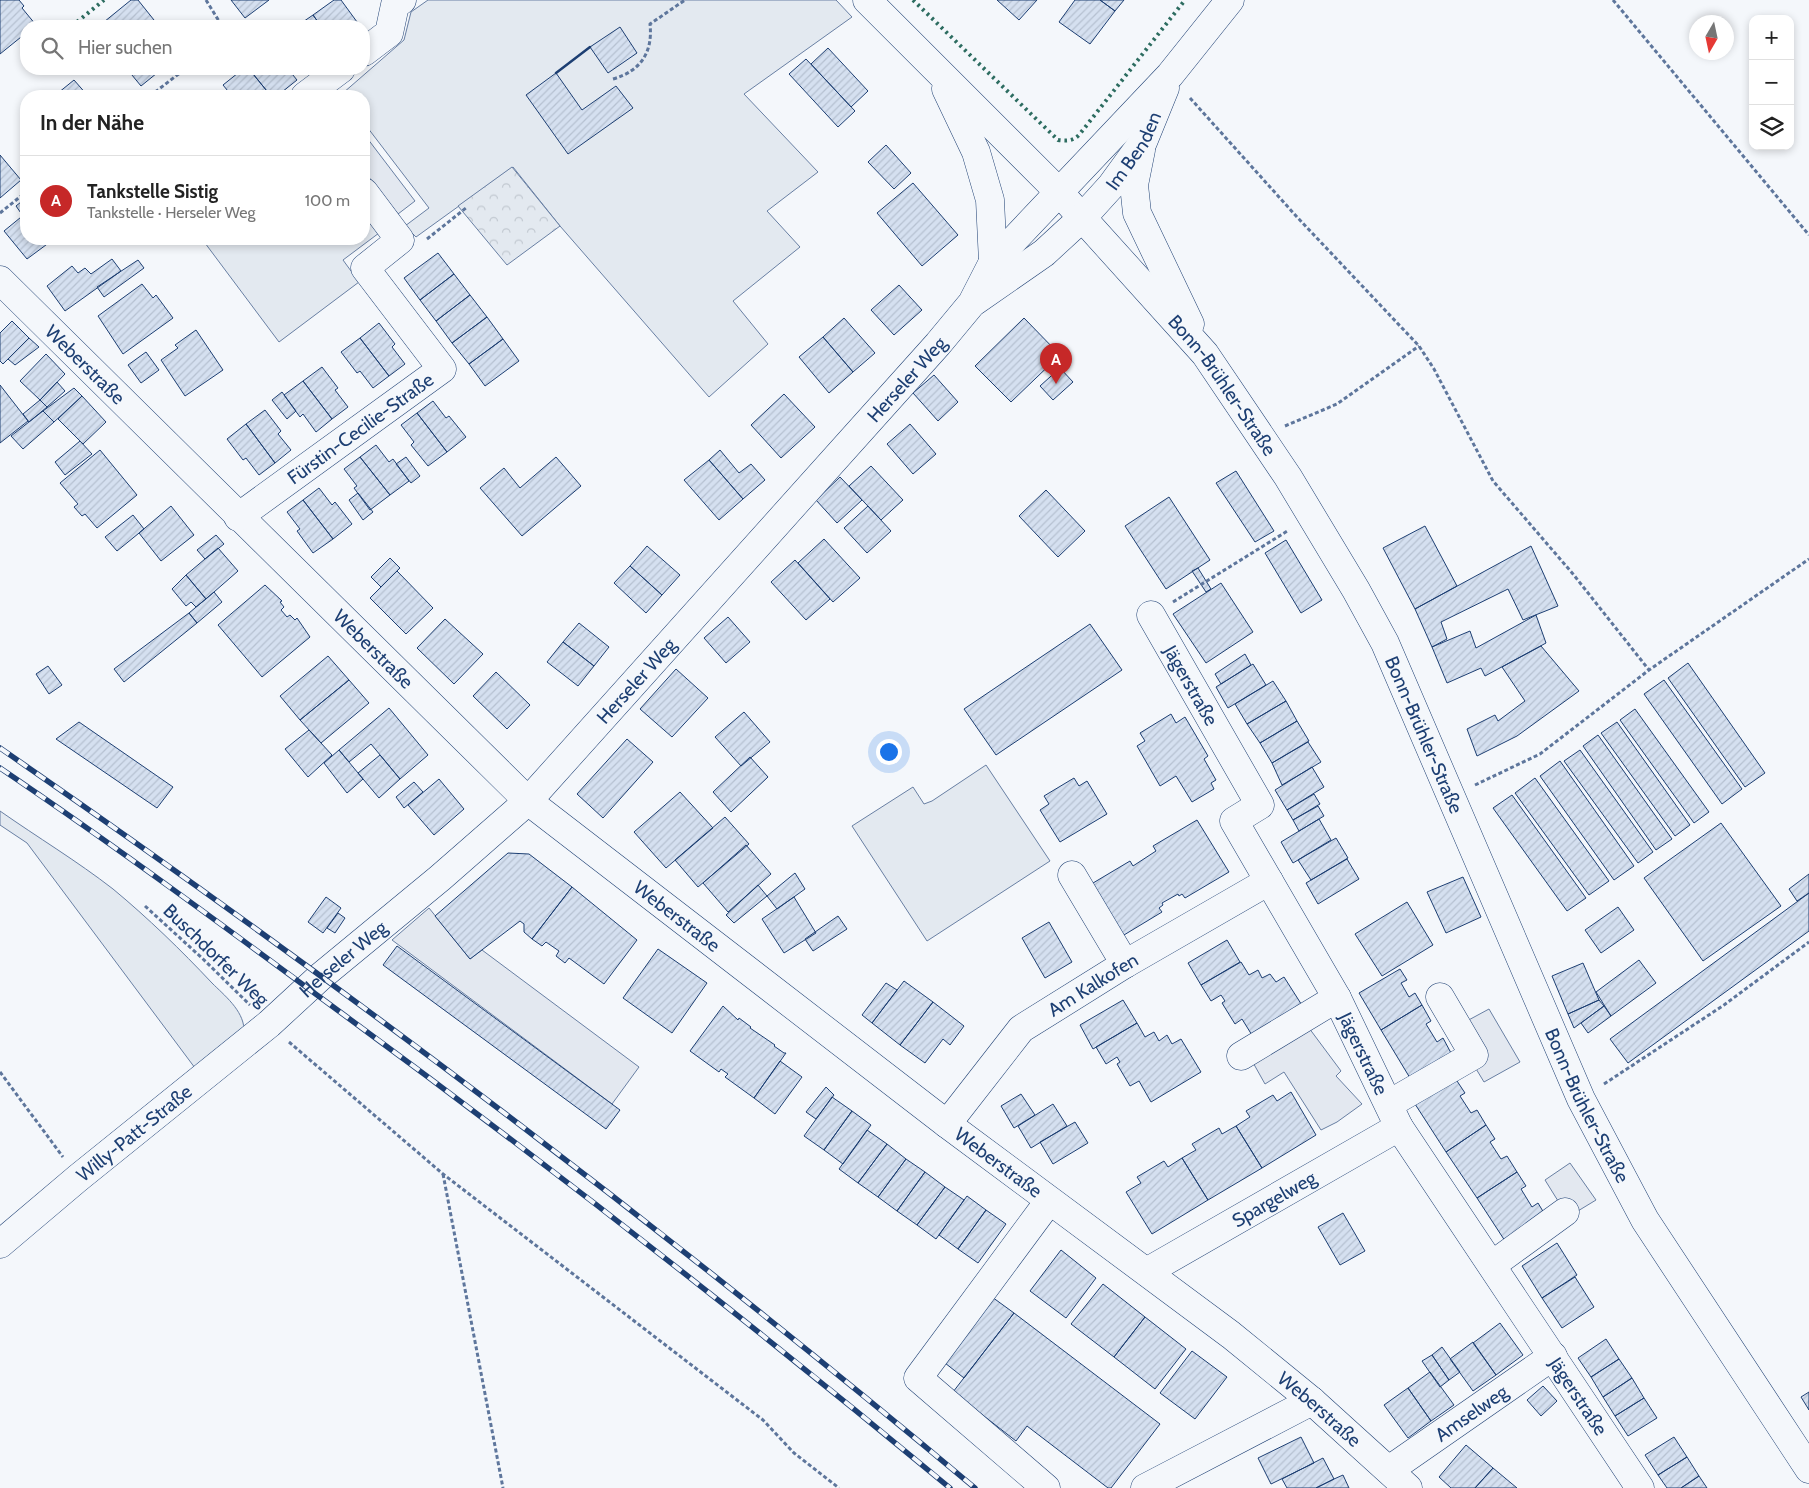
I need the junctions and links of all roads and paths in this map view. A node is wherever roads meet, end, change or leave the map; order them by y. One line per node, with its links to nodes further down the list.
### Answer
1 (206, 0): 7 (path)
2 (402, 0): 8 (street)
3 (684, 0): 13 (path)
4 (867, 0): 9 (street, Bonn-Brühler-Straße)
5 (1230, 0): 12 (street, Im Benden)
6 (1613, 0): 23 (path)
7 (218, 20)
8 (370, 47)
9 (936, 70): 17 (street, Bonn-Brühler-Straße); 25 (street, Bonn-Brühler-Straße)
10 (177, 75): 14 (path)
11 (333, 75): 15 (street)
12 (1170, 75): 16 (street, Im Benden); 17 (street, Im Benden); 28 (path)
13 (613, 79)
14 (158, 90)
15 (313, 90)
16 (1144, 142): 22 (street, Im Benden); 29 (street)
17 (1059, 192): 22 (street, Bonn-Brühler-Straße); 25 (street, Herseler Weg)
18 (20, 197): 21 (path)
19 (370, 200): 24 (street)
20 (466, 208): 24 (path)
21 (0, 213)
22 (1082, 218): 27 (street, Herseler Weg); 29 (street, Bonn-Brühler-Straße)
23 (1809, 235)
24 (400, 240): 31 (street, Fürstin-Cecilie-Straße)
25 (993, 262): 27 (street, Herseler Weg)
26 (0, 280): 31 (street, Weberstraße)
27 (972, 304): 37 (street, Herseler Weg)
28 (1419, 346): 30 (path); 35 (path)
29 (1205, 354): 30 (street, Bonn-Brühler-Straße)
30 (1260, 438): 36 (street, Bonn-Brühler-Straße)
31 (238, 517): 37 (street, Weberstraße)
32 (1277, 538): 34 (path)
33 (1809, 558): 35 (path)
34 (1160, 610): 39 (street, Jägerstraße)
35 (1649, 670): 36 (path)
36 (1452, 796): 48 (street, Bonn-Brühler-Straße)
37 (528, 801): 45 (street, Herseler Weg); 50 (street, Weberstraße)
38 (1072, 875): 42 (street)
39 (1269, 881): 42 (street, Am Kalkofen); 44 (street, Jägerstraße)
40 (145, 906): 45 (path, Buschdorfer Weg)
41 (1809, 942): 48 (path)
42 (1125, 964): 50 (street, Am Kalkofen)
43 (1440, 997): 49 (street, Spargelweg)
44 (1337, 998): 46 (street); 49 (street, Jägerstraße)
45 (268, 1024): 51 (path, Buschdorfer Weg); 52 (street, Willy-Patt-Straße)
46 (1241, 1056)
47 (0, 1072): 52 (path)
48 (1580, 1099): 60 (street, Bonn-Brühler-Straße)
49 (1394, 1115): 56 (street, Jägerstraße); 57 (street, Spargelweg)
50 (947, 1124): 53 (street, Weberstraße)
51 (443, 1174): 62 (path); 63 (path, Buschdorfer Weg)
52 (78, 1178): 55 (street, Willy-Patt-Straße)
53 (1050, 1201): 57 (street, Weberstraße); 64 (street)
54 (1565, 1212): 56 (street)
55 (0, 1244)
56 (1492, 1265): 58 (street, Jägerstraße)
57 (1148, 1271): 59 (street, Weberstraße)
58 (1553, 1356): 61 (street, Amselweg); 67 (street, Jägerstraße)
59 (1312, 1401): 61 (street, Weberstraße); 65 (street)
60 (1809, 1469)
61 (1389, 1470): 66 (street, Weberstraße)
62 (503, 1488)
63 (839, 1488)
64 (1046, 1488)
65 (1145, 1488)
66 (1408, 1488)
67 (1640, 1488)

